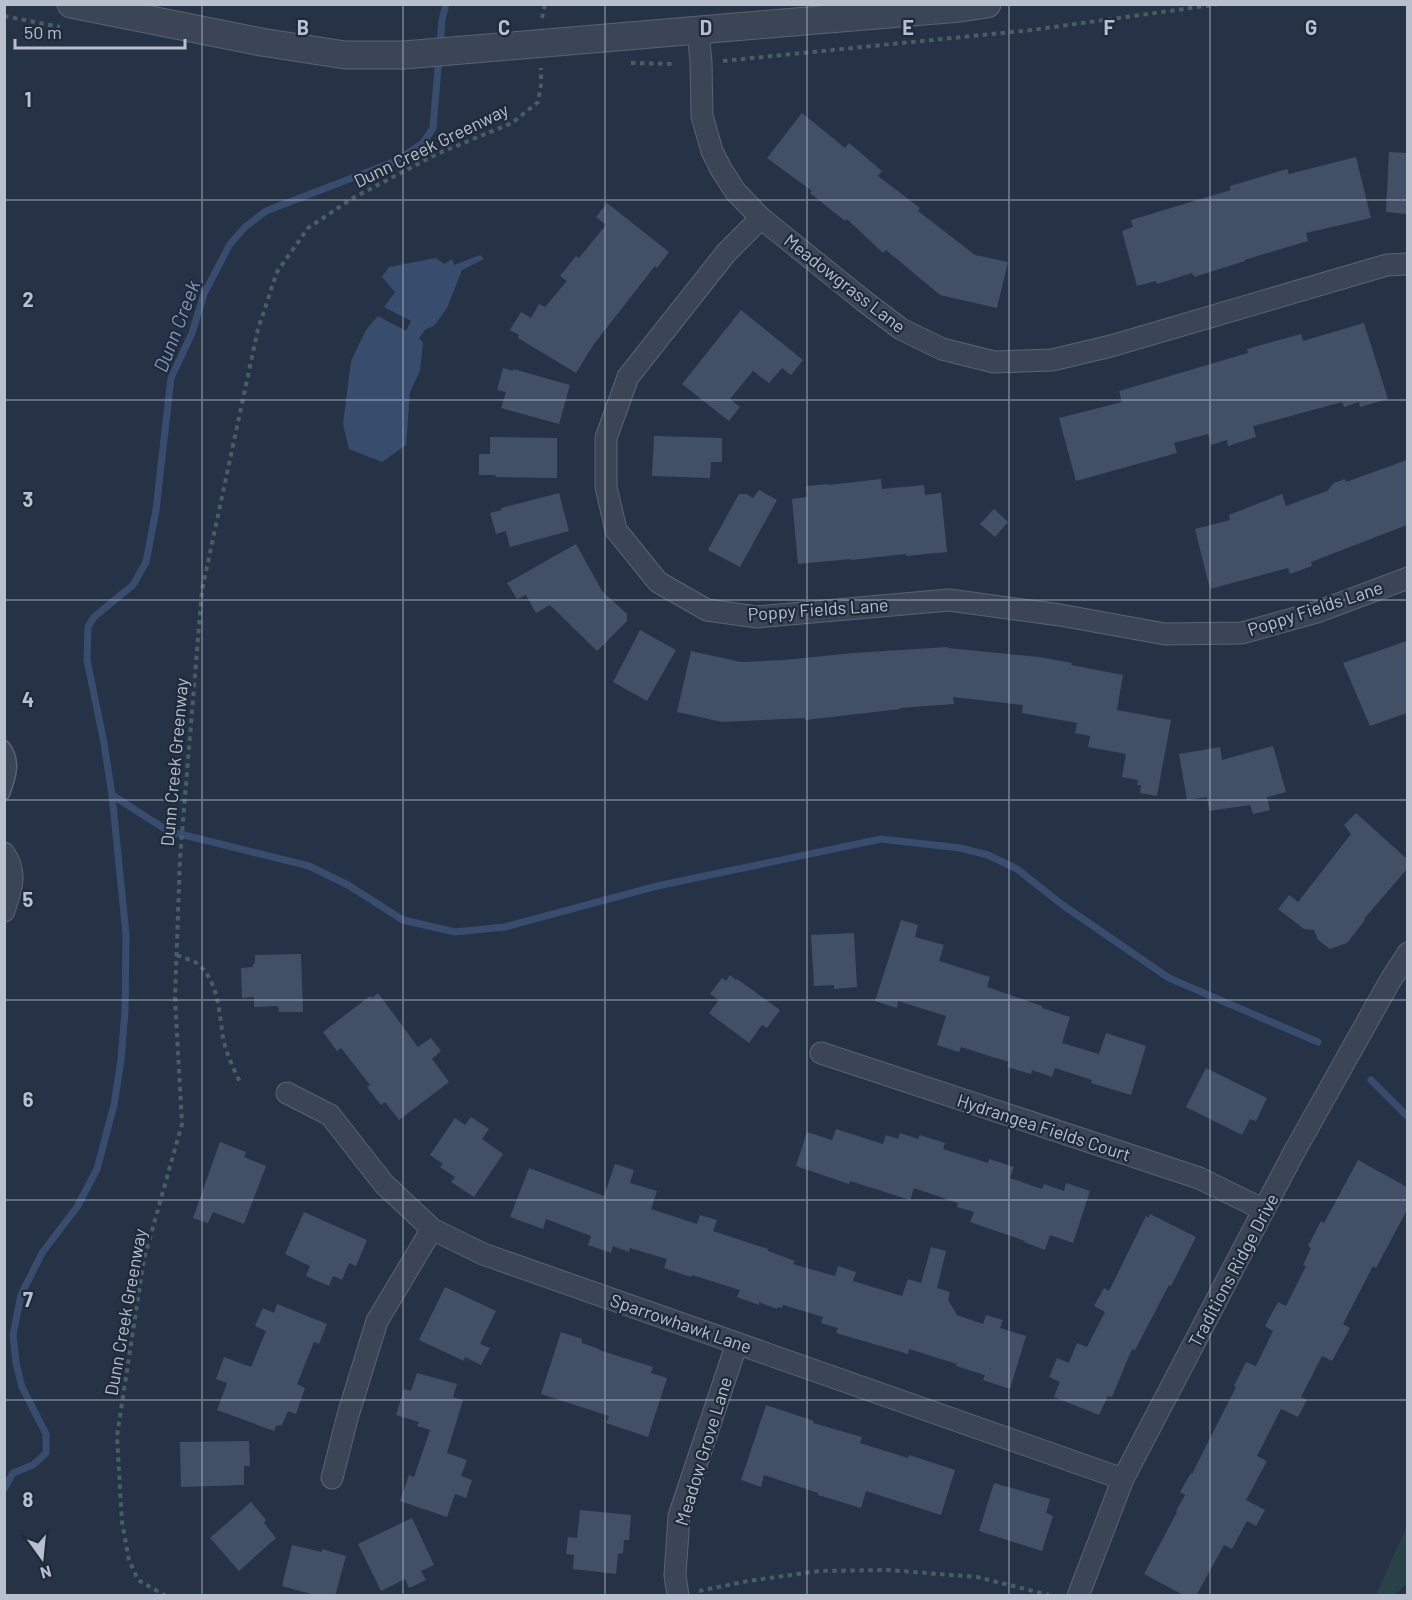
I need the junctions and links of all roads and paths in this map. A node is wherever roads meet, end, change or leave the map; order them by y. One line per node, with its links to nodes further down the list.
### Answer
1 (71, 4): 6 (street)
2 (545, 4): 5 (path)
3 (987, 4): 6 (street)
4 (1220, 4): 8 (path)
5 (541, 25)
6 (698, 31): 9 (street, Meadowgrass Lane)
7 (541, 61): 17 (path, Dunn Creek Greenway)
8 (723, 61)
9 (761, 218): 10 (street, Meadowgrass Lane); 11 (street, Poppy Fields Lane)
10 (1407, 264)
11 (1407, 578)
12 (4, 746): 13 (lane)
13 (4, 794)
14 (4, 853): 15 (street)
15 (4, 911)
16 (1407, 953): 21 (street, Traditions Ridge Drive)
17 (177, 955): 19 (path); 28 (path, Dunn Creek Greenway)
18 (820, 1053): 21 (street, Hydrangea Fields Court)
19 (240, 1082)
20 (287, 1093): 22 (street, Sparrowhawk Lane)
21 (1264, 1210): 25 (street, Traditions Ridge Drive)
22 (432, 1229): 23 (street, Sparrowhawk Lane); 24 (street)
23 (737, 1343): 25 (street, Sparrowhawk Lane); 26 (street, Meadow Grove Lane)
24 (332, 1479)
25 (1123, 1479): 29 (street, Traditions Ridge Drive)
26 (688, 1594): 27 (path)
27 (1049, 1595)
28 (166, 1596)
29 (1078, 1596)

